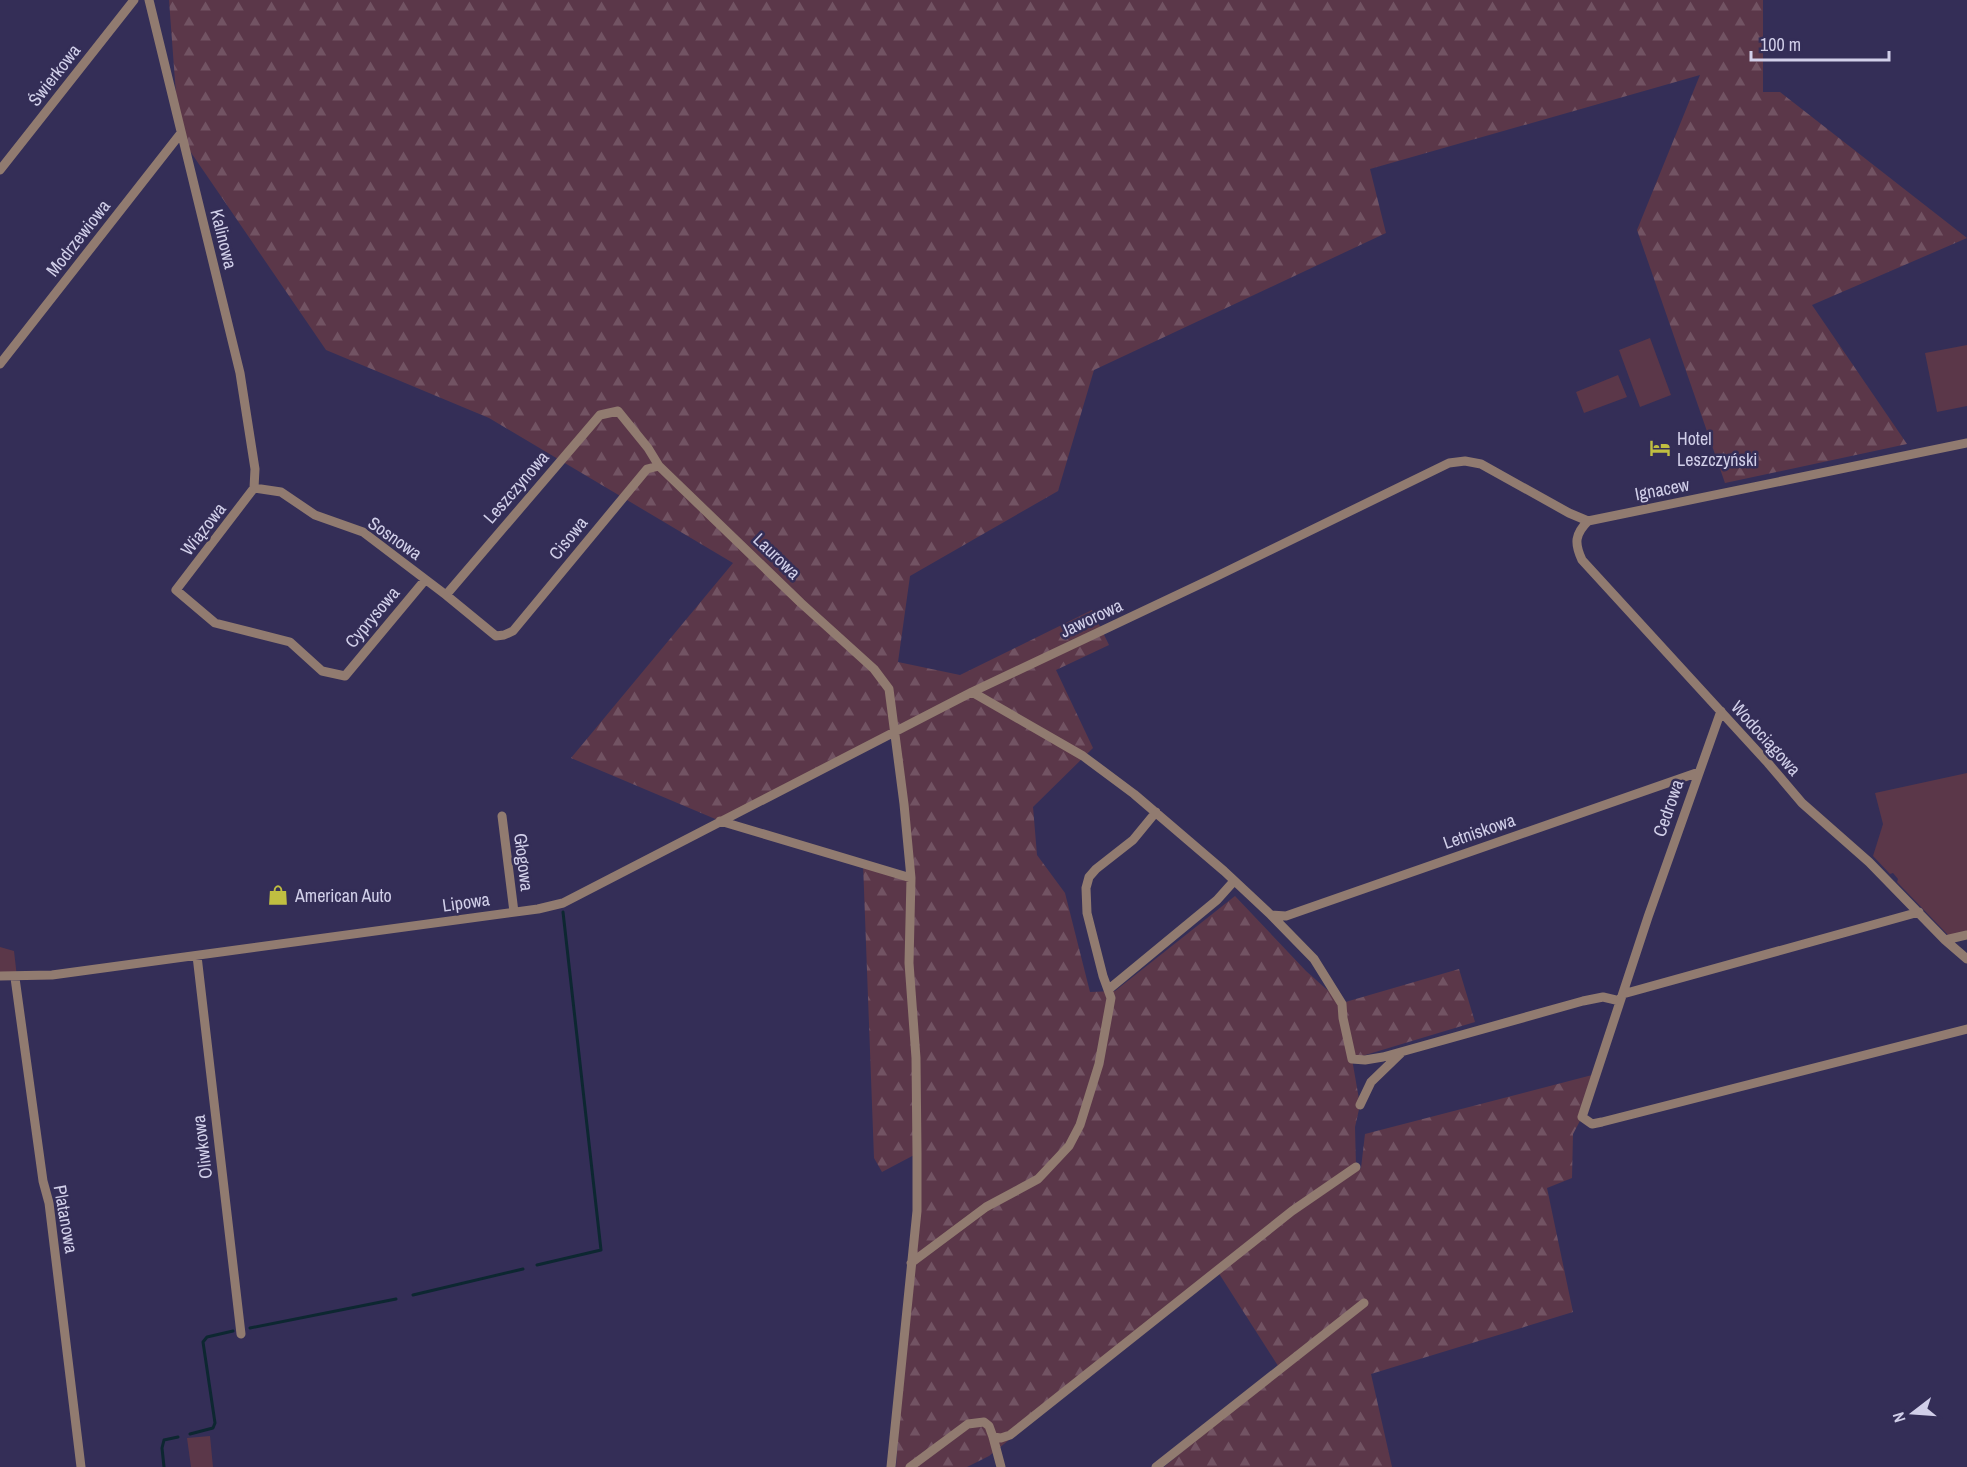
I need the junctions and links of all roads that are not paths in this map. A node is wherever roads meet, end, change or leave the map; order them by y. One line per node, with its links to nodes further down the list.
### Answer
1 (134, 0): 4 (street, Świerkowa)
2 (149, 0): 3 (street, Kalinowa)
3 (181, 133): 5 (street, Modrzewiowa); 9 (street, Kalinowa)
4 (0, 170)
5 (0, 364)
6 (618, 411): 8 (street, Laurowa); 12 (street, Leszczynowa)
7 (1967, 443): 10 (street, Ignacew)
8 (659, 466): 13 (street, Cisowa); 17 (street, Laurowa)
9 (254, 488): 11 (street, Sosnowa); 14 (street, Wiązowa)
10 (1588, 521): 15 (street, Jaworowa); 16 (street, Wodociągowa)
11 (425, 580): 12 (street, Sosnowa); 14 (street, Cyprysowa)
12 (446, 595): 13 (street, Sosnowa)
13 (504, 636)
14 (345, 676)
15 (972, 692): 17 (street, Jaworowa); 19 (street)
16 (1721, 711): 18 (street, Cedrowa); 25 (street, Wodociągowa)
17 (895, 730): 21 (street, Jaworowa); 22 (street, Laurowa)
18 (1699, 771): 26 (street, Letniskowa); 34 (street, Cedrowa)
19 (1156, 812): 23 (street); 33 (street)
20 (502, 816): 24 (street, Głogowa)
21 (720, 821): 22 (street); 24 (street, Lipowa)
22 (911, 878): 39 (street, Laurowa)
23 (1234, 881): 26 (street); 33 (street)
24 (514, 912): 29 (street, Lipowa)
25 (1919, 912): 28 (street, Wodociągowa); 34 (street)
26 (1271, 915): 36 (street)
27 (1967, 935): 28 (street)
28 (1945, 940): 30 (street, Wodociągowa)
29 (197, 956): 32 (street, Lipowa); 41 (street, Oliwkowa)
30 (1967, 959)
31 (0, 976): 32 (street, Lipowa)
32 (15, 978): 43 (street, Platanowa)
33 (1109, 989): 39 (street)
34 (1622, 997): 35 (street, Cedrowa); 36 (street)
35 (1967, 1029)
36 (1405, 1050): 37 (street)
37 (1360, 1106)
38 (1356, 1167): 42 (street)
39 (911, 1263): 44 (street, Laurowa)
40 (1364, 1303): 47 (street)
41 (241, 1334)
42 (993, 1437): 45 (street); 46 (street)
43 (81, 1467)
44 (891, 1467)
45 (910, 1467)
46 (1001, 1467)
47 (1156, 1467)

